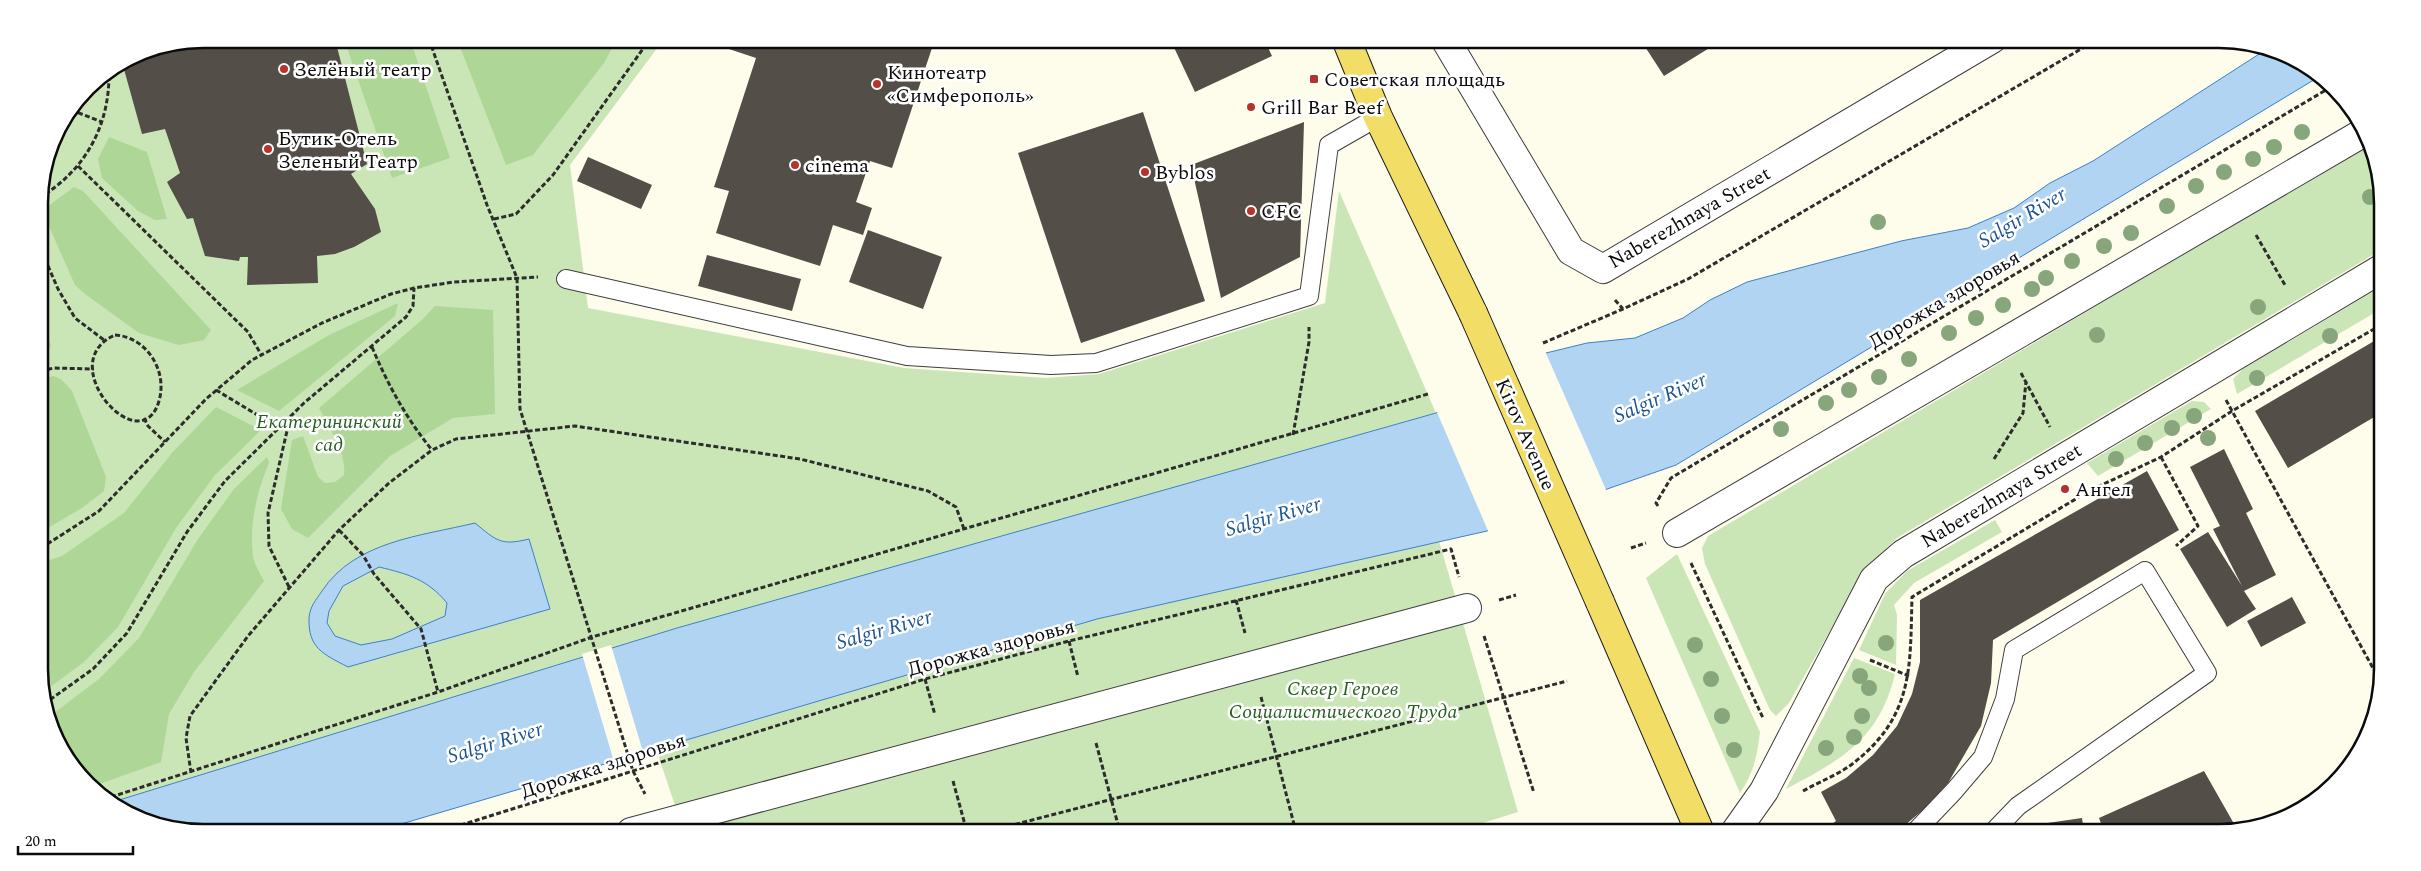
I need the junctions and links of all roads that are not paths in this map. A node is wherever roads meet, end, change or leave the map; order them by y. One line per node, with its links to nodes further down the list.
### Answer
1 (1349, 47): 4 (main road, Kirov Avenue)
2 (1450, 47): 3 (street, Naberezhnaya Street)
3 (1978, 47)
4 (1378, 117): 7 (lane); 10 (main road, Kirov Avenue, bridge)
5 (2358, 136): 8 (street)
6 (2374, 273): 11 (street, Naberezhnaya Street)
7 (566, 279)
8 (1677, 533)
9 (1467, 608): 14 (street)
10 (1696, 823)
11 (1741, 823)
12 (1923, 823): 13 (lane)
13 (2002, 823)
14 (676, 824)

